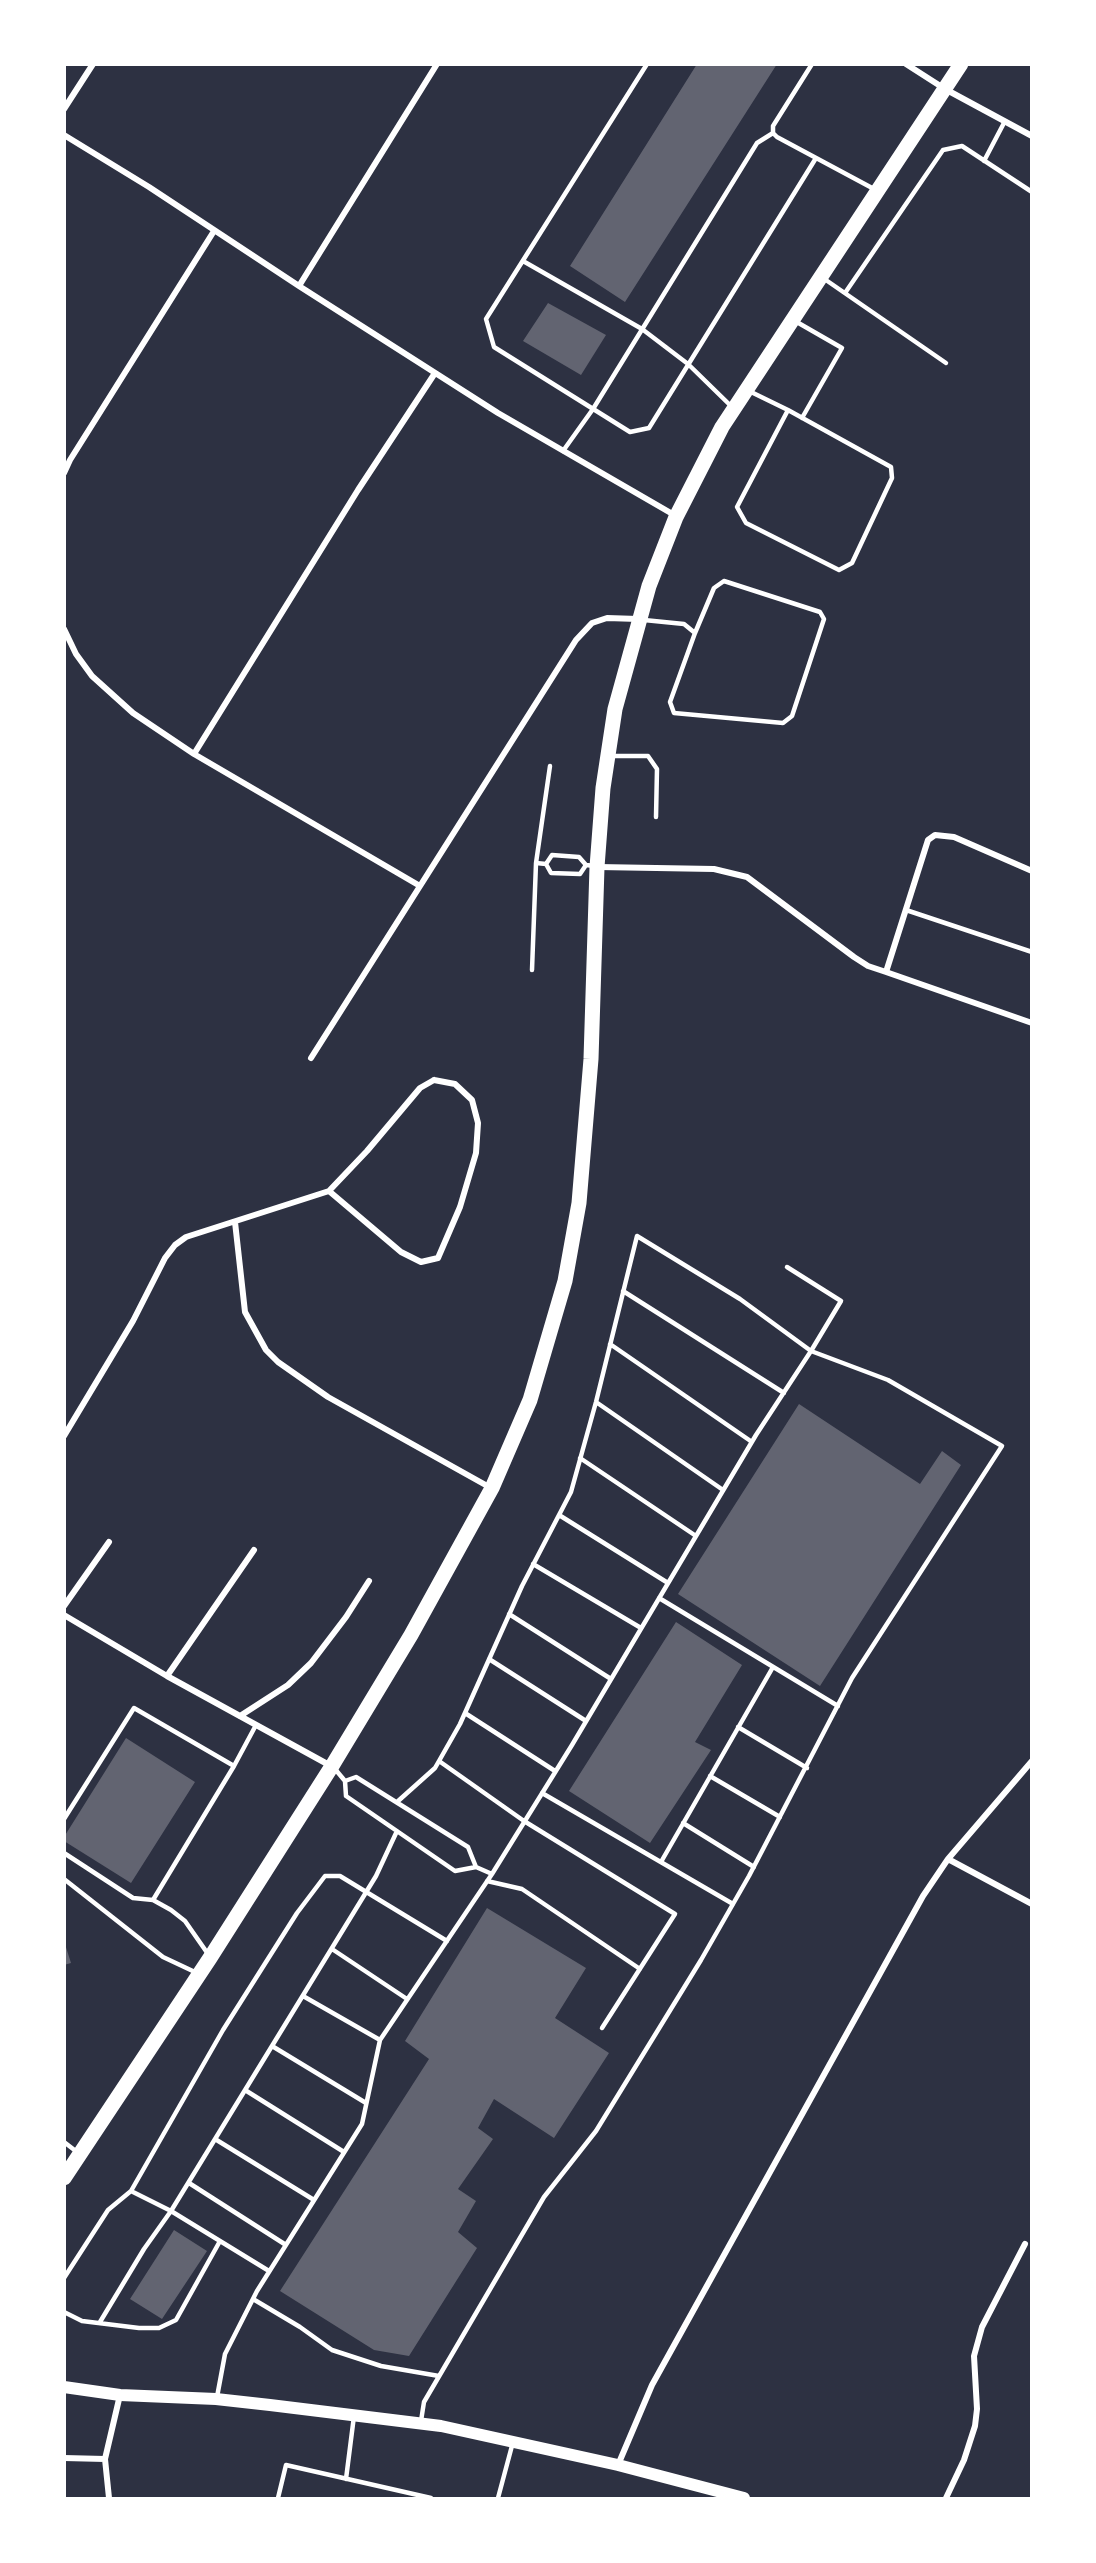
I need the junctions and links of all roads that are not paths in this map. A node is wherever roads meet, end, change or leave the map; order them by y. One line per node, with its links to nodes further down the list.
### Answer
1 (93, 64): 8 (street)
2 (437, 64): 20 (street)
3 (646, 64): 18 (lane)
4 (812, 64): 10 (lane)
5 (906, 64): 7 (street)
6 (961, 64): 7 (main road)
7 (945, 89): 9 (street); 15 (main road)
8 (64, 109)
9 (1005, 121): 12 (street); 14 (lane)
10 (773, 133): 13 (lane); 23 (lane)
11 (64, 135): 17 (street)
12 (1032, 136)
13 (816, 158): 15 (lane); 25 (lane)
14 (984, 161): 16 (lane); 21 (lane)
15 (877, 190): 19 (main road)
16 (1032, 192)
17 (214, 231): 20 (street); 33 (street)
18 (523, 261): 23 (lane); 28 (lane)
19 (820, 276): 21 (lane); 22 (main road)
20 (299, 286): 26 (street)
21 (844, 293): 24 (lane)
22 (792, 320): 27 (main road); 31 (lane)
23 (642, 329): 25 (lane); 28 (lane)
24 (946, 363)
25 (688, 364): 28 (lane); 29 (lane)
26 (435, 373): 32 (street); 38 (street)
27 (747, 390): 29 (main road); 30 (lane)
28 (593, 409): 32 (lane)
29 (734, 409): 34 (main road)
30 (788, 410): 31 (lane); 31 (lane)
31 (802, 418)
32 (563, 451): 34 (street)
33 (64, 473)
34 (676, 517): 35 (main road)
35 (638, 620): 37 (lane); 39 (main road); 46 (street)
36 (65, 631): 38 (street)
37 (695, 633): 37 (lane)
38 (194, 754): 46 (street)
39 (608, 756): 41 (lane); 44 (main road)
40 (550, 766): 42 (lane)
41 (656, 817)
42 (536, 863): 43 (lane); 49 (lane)
43 (546, 864): 44 (lane); 44 (lane)
44 (592, 866): 50 (street); 64 (main road)
45 (1032, 871): 47 (street)
46 (420, 886): 52 (street)
47 (906, 910): 48 (lane); 50 (street)
48 (1032, 952)
49 (532, 970)
50 (886, 972): 51 (street)
51 (1032, 1023)
52 (311, 1058)
53 (329, 1191): 53 (street); 54 (street)
54 (235, 1222): 61 (street); 64 (street)
55 (787, 1267): 58 (lane)
56 (623, 1290): 57 (lane); 58 (lane); 59 (lane)
57 (610, 1344): 60 (lane); 62 (lane)
58 (811, 1351): 59 (lane); 82 (lane)
59 (784, 1393): 62 (lane)
60 (596, 1402): 63 (lane); 65 (lane)
61 (64, 1436)
62 (752, 1442): 65 (lane)
63 (580, 1458): 66 (lane); 67 (lane)
64 (492, 1488): 91 (main road)
65 (723, 1490): 67 (lane)
66 (559, 1515): 70 (lane); 72 (lane)
67 (696, 1536): 72 (lane)
68 (109, 1542): 74 (street)
69 (254, 1550): 80 (street)
70 (533, 1564): 75 (lane); 77 (lane)
71 (369, 1581): 84 (street)
72 (668, 1583): 73 (lane)
73 (659, 1598): 77 (lane); 79 (lane)
74 (64, 1606)
75 (509, 1614): 78 (lane); 81 (lane)
76 (64, 1615): 80 (street)
77 (641, 1628): 81 (lane)
78 (489, 1659): 83 (lane); 85 (lane)
79 (773, 1667): 82 (lane); 87 (lane)
80 (166, 1676): 84 (street)
81 (611, 1679): 85 (lane)
82 (838, 1706): 92 (lane)
83 (465, 1713): 88 (lane); 93 (lane)
84 (240, 1716): 86 (street)
85 (586, 1721): 93 (lane)
86 (256, 1725): 90 (lane); 91 (street)
87 (738, 1727): 92 (lane); 94 (lane)
88 (439, 1761): 97 (lane); 100 (lane)
89 (1032, 1761): 104 (street)
90 (234, 1766): 99 (lane); 112 (lane)
91 (332, 1766): 95 (lane); 117 (main road)
92 (807, 1768): 98 (lane)
93 (555, 1771): 96 (lane)
94 (710, 1776): 98 (lane); 101 (lane)
95 (345, 1781): 97 (lane); 102 (lane)
96 (542, 1793): 100 (lane); 105 (lane)
97 (397, 1802): 106 (lane)
98 (780, 1817): 107 (lane)
99 (64, 1819)
100 (524, 1821): 108 (lane); 118 (lane)
101 (683, 1823): 105 (lane); 107 (lane)
102 (397, 1831): 106 (lane); 111 (lane)
103 (64, 1853): 112 (lane)
104 (948, 1859): 114 (street); 153 (street)
105 (660, 1862): 113 (lane)
106 (476, 1866): 108 (lane)
107 (754, 1867): 113 (lane)
108 (492, 1874): 110 (lane)
109 (64, 1879): 119 (lane)
110 (487, 1881): 115 (lane); 118 (lane)
111 (367, 1891): 115 (lane); 116 (lane); 133 (lane)
112 (153, 1900): 117 (lane)
113 (733, 1904): 144 (lane)
114 (1032, 1904)
115 (447, 1941): 121 (lane)
116 (332, 1949): 120 (lane); 121 (lane)
117 (210, 1958): 119 (main road)
118 (640, 1969): 122 (lane)
119 (200, 1974): 130 (main road)
120 (303, 1996): 123 (lane); 124 (lane)
121 (408, 1999): 123 (lane)
122 (602, 2028)
123 (380, 2040): 126 (lane)
124 (272, 2046): 125 (lane); 126 (lane)
125 (245, 2090): 127 (lane); 129 (lane)
126 (366, 2103): 129 (lane)
127 (215, 2139): 132 (lane); 134 (lane)
128 (64, 2142): 130 (lane)
129 (344, 2152): 134 (lane)
130 (80, 2154): 131 (main road)
131 (64, 2178)
132 (189, 2183): 135 (lane); 138 (lane)
133 (131, 2191): 135 (lane); 140 (lane)
134 (314, 2200): 138 (lane)
135 (171, 2211): 136 (lane); 143 (lane)
136 (220, 2241): 139 (lane); 143 (lane)
137 (1025, 2244): 160 (street)
138 (286, 2245): 139 (lane)
139 (269, 2271): 141 (lane)
140 (64, 2278)
141 (253, 2299): 144 (lane); 147 (lane)
142 (64, 2312): 143 (lane)
143 (100, 2322)
144 (439, 2376): 149 (lane)
145 (64, 2387): 146 (main road)
146 (120, 2395): 147 (main road); 152 (street)
147 (216, 2399): 148 (main road)
148 (354, 2415): 149 (main road); 154 (lane)
149 (420, 2424): 150 (main road)
150 (513, 2442): 153 (main road); 158 (lane)
151 (64, 2458): 152 (street)
152 (105, 2459): 155 (street)
153 (618, 2465): 159 (main road)
154 (346, 2479): 156 (lane); 157 (lane)
155 (109, 2499)
156 (278, 2499)
157 (431, 2499)
158 (498, 2499)
159 (744, 2499)
160 (946, 2499)

